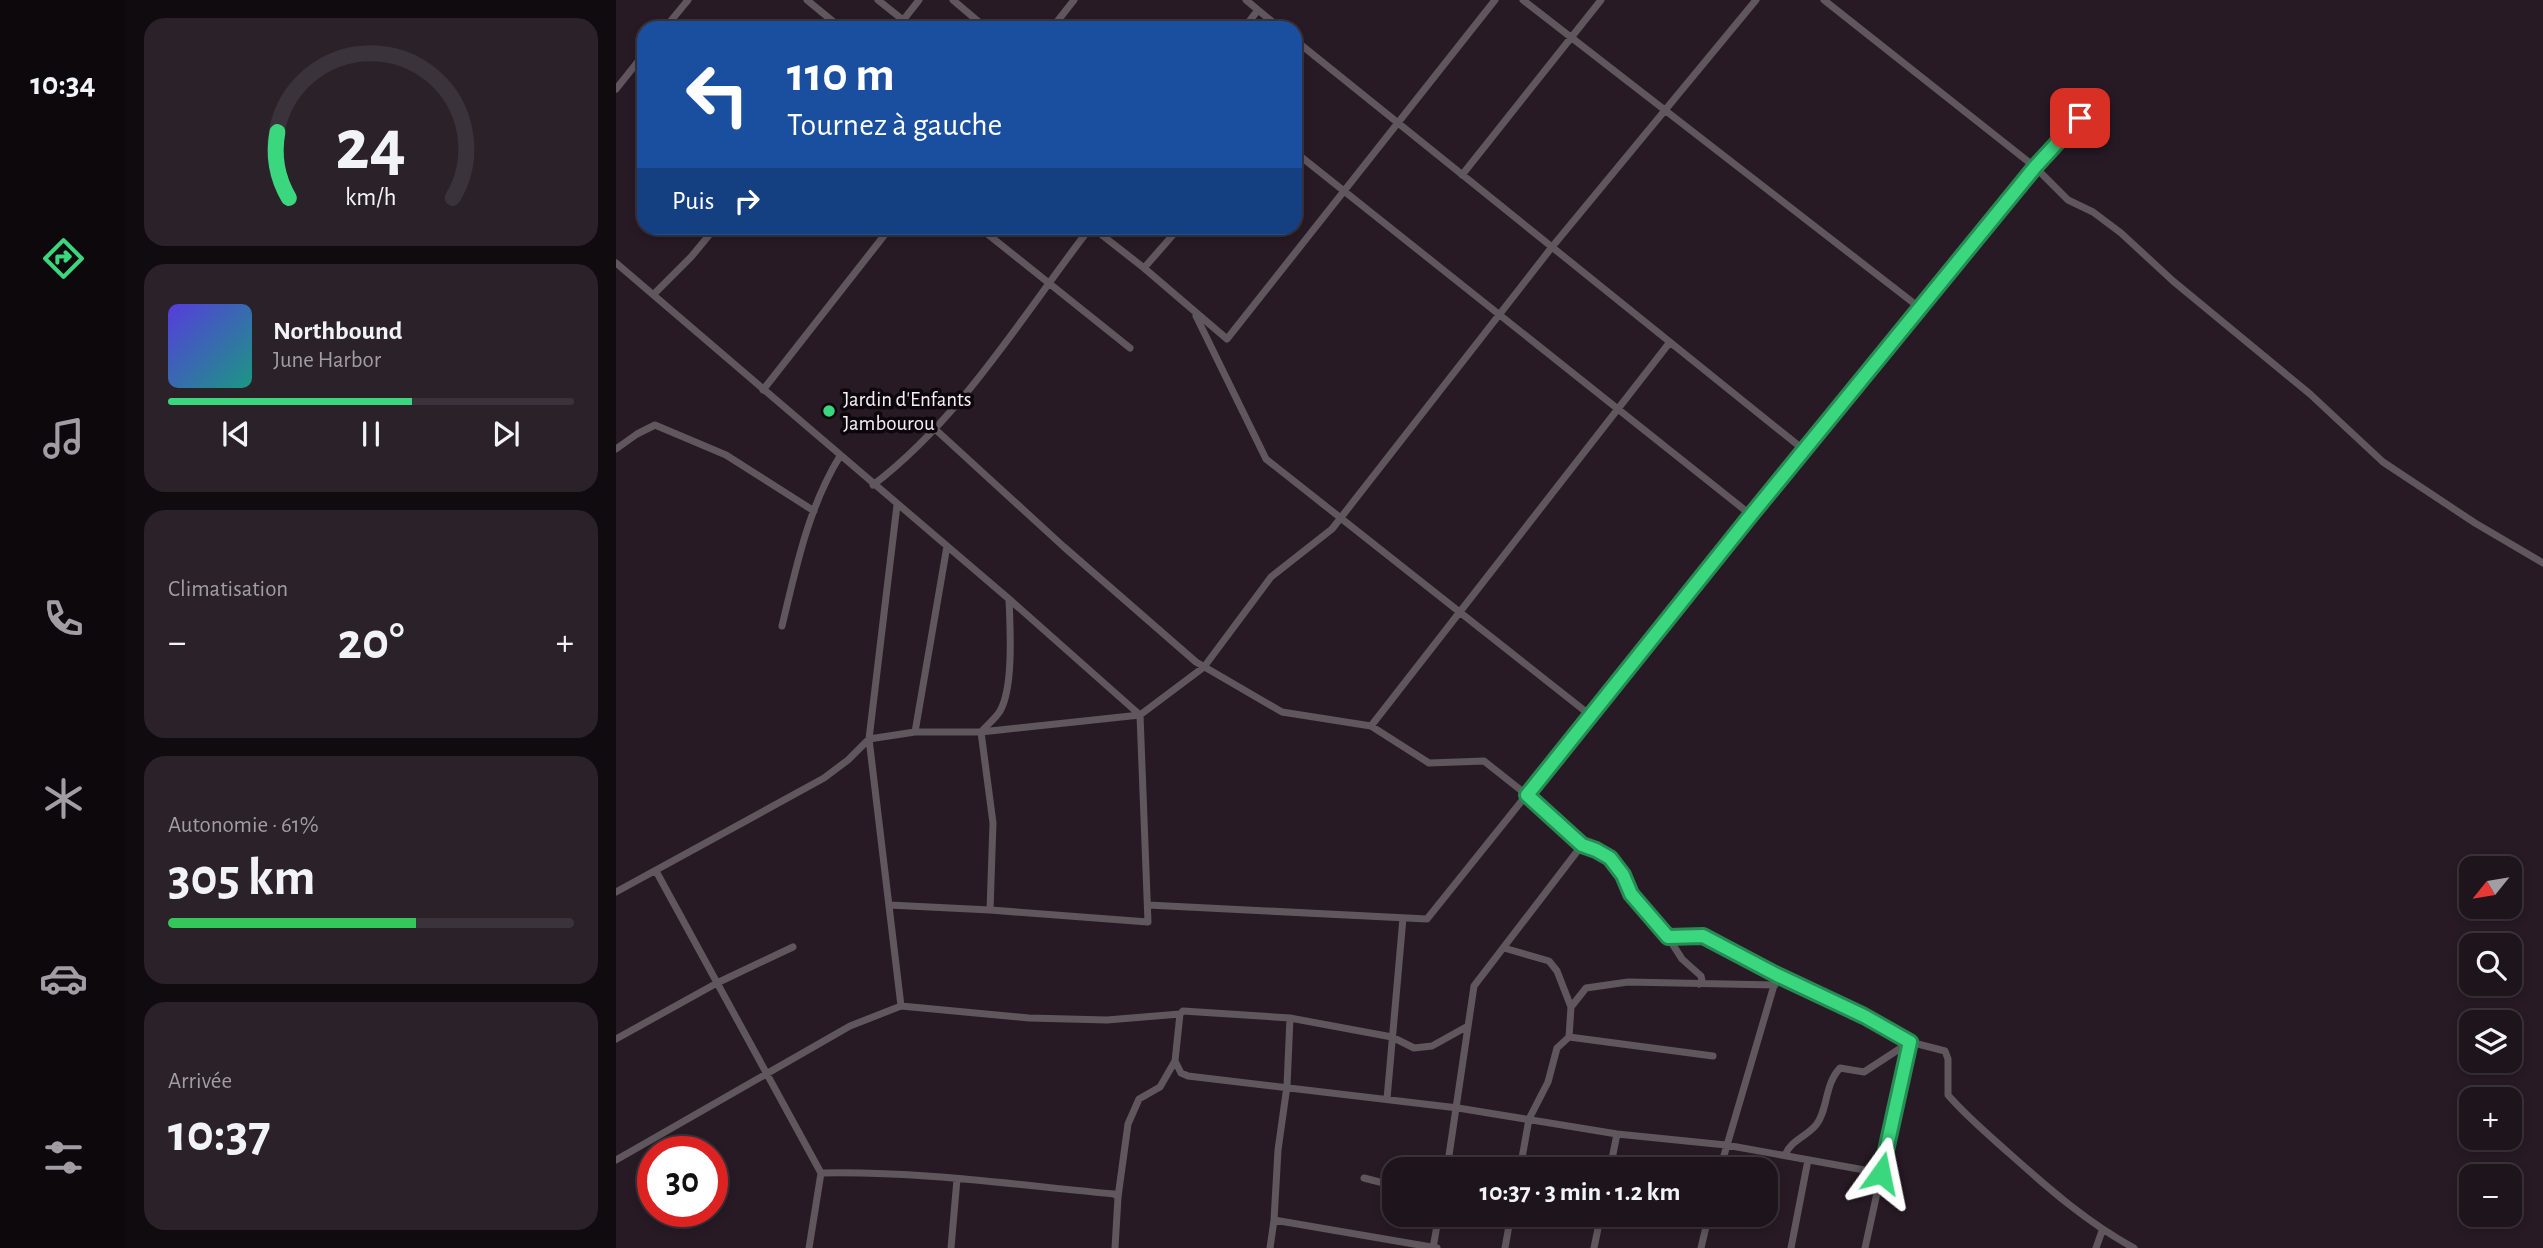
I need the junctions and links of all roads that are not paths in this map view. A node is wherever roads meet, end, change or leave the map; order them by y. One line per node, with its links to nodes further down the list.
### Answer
1 (688, 0): 15 (street)
2 (807, 0): 16 (street)
3 (878, 0): 14 (street)
4 (919, 0): 14 (street)
5 (953, 0): 17 (street)
6 (1073, 0): 18 (street)
7 (1246, 0): 13 (street)
8 (1495, 0): 27 (street)
9 (1523, 0): 21 (street)
10 (1601, 0): 21 (street)
11 (1756, 0): 25 (street)
12 (1824, 0): 29 (street)
13 (1258, 10): 19 (street); 20 (street)
14 (903, 20)
15 (671, 21)
16 (832, 21)
17 (978, 21)
18 (1057, 21)
19 (1249, 21)
20 (1271, 21)
21 (1571, 37): 25 (street); 30 (street)
22 (1302, 46): 27 (street)
23 (637, 63): 24 (street)
24 (616, 89)
25 (1665, 110): 38 (street); 43 (street)
26 (2080, 118): 29 (street)
27 (1398, 123): 30 (street); 31 (street)
28 (1302, 158): 31 (street)
29 (2035, 167): 43 (street); 60 (street)
30 (1462, 175): 38 (street)
31 (1344, 191): 44 (street); 45 (street)
32 (709, 235): 42 (street)
33 (885, 235): 48 (street)
34 (989, 235): 41 (street)
35 (1086, 235): 41 (street)
36 (1101, 235): 40 (street)
37 (1173, 235): 40 (street)
38 (1552, 247): 45 (street); 46 (street)
39 (616, 263): 42 (street)
40 (1144, 268): 44 (street)
41 (1048, 283): 47 (street); 50 (street)
42 (654, 294): 48 (street)
43 (1920, 308): 52 (street)
44 (1194, 312): 58 (street)
45 (1500, 315): 49 (street); 58 (street)
46 (1670, 342): 49 (street); 52 (street)
47 (1130, 348)
48 (763, 390): 53 (street)
49 (1618, 409): 57 (street); 62 (street)
50 (935, 429): 54 (street); 64 (street)
51 (616, 449): 56 (street)
52 (1804, 450): 57 (street)
53 (840, 456): 54 (street); 56 (street)
54 (873, 485): 55 (street)
55 (897, 505): 59 (street); 70 (street)
56 (814, 511): 63 (street)
57 (1751, 515): 66 (street)
58 (1340, 518): 62 (street); 64 (street)
59 (947, 546): 61 (street); 68 (street)
60 (2543, 563)
61 (1009, 599): 65 (street); 69 (street)
62 (1460, 612): 66 (street); 67 (street)
63 (782, 626)
64 (1204, 667): 65 (street); 67 (street)
65 (1140, 715): 69 (street); 76 (street)
66 (1590, 715): 71 (street)
67 (1371, 726): 71 (street)
68 (915, 732): 69 (street); 70 (street)
69 (981, 732): 77 (street)
70 (869, 739): 73 (street); 75 (street)
71 (1527, 795): 72 (street); 78 (street)
72 (1582, 845): 79 (street); 81 (street)
73 (656, 871): 74 (street); 83 (street)
74 (616, 892)
75 (889, 905): 77 (street); 86 (street)
76 (1148, 905): 77 (street); 78 (street)
77 (990, 909)
78 (1404, 918): 91 (street)
79 (1668, 937): 82 (street); 84 (street)
80 (793, 947): 83 (street)
81 (1504, 948): 87 (street); 90 (street)
82 (1777, 975): 85 (street); 94 (street)
83 (717, 983): 93 (street); 97 (street)
84 (1699, 984): 85 (street); 87 (street)
85 (1774, 985): 103 (street)
86 (901, 1006): 88 (street); 97 (street)
87 (1571, 1007): 92 (street)
88 (1180, 1014): 89 (street); 96 (street)
89 (1290, 1018): 91 (street); 98 (street)
90 (1468, 1026): 91 (street); 100 (street)
91 (1392, 1037): 99 (street)
92 (1569, 1037): 95 (street); 101 (street)
93 (616, 1039)
94 (1910, 1042): 104 (street); 112 (street); 122 (street)
95 (1713, 1056)
96 (1175, 1061): 98 (street); 116 (street)
97 (766, 1073): 109 (street); 111 (street)
98 (1287, 1086): 99 (street); 117 (street)
99 (1387, 1099): 100 (street)
100 (1458, 1108): 101 (street); 105 (street)
101 (1529, 1119): 102 (street); 106 (street)
102 (1617, 1134): 103 (street); 107 (street)
103 (1726, 1145): 104 (street); 108 (street)
104 (1785, 1156): 110 (street)
105 (1449, 1157)
106 (1522, 1157)
107 (1612, 1157)
108 (1723, 1157)
109 (616, 1160)
110 (1808, 1160): 112 (street); 131 (street)
111 (821, 1173): 114 (street); 123 (street)
112 (1881, 1173): 132 (street)
113 (1364, 1178): 115 (street)
114 (957, 1180): 116 (street); 124 (street)
115 (1382, 1183)
116 (1118, 1196): 125 (street)
117 (1274, 1220): 126 (street); 127 (street)
118 (1437, 1227): 127 (street)
119 (1509, 1227): 128 (street)
120 (1598, 1227): 129 (street)
121 (1706, 1227): 130 (street)
122 (2102, 1231): 133 (street); 134 (street)
123 (809, 1248)
124 (951, 1248)
125 (1115, 1248)
126 (1270, 1248)
127 (1434, 1248)
128 (1505, 1248)
129 (1594, 1248)
130 (1701, 1248)
131 (1791, 1248)
132 (1865, 1248)
133 (2096, 1248)
134 (2134, 1248)

